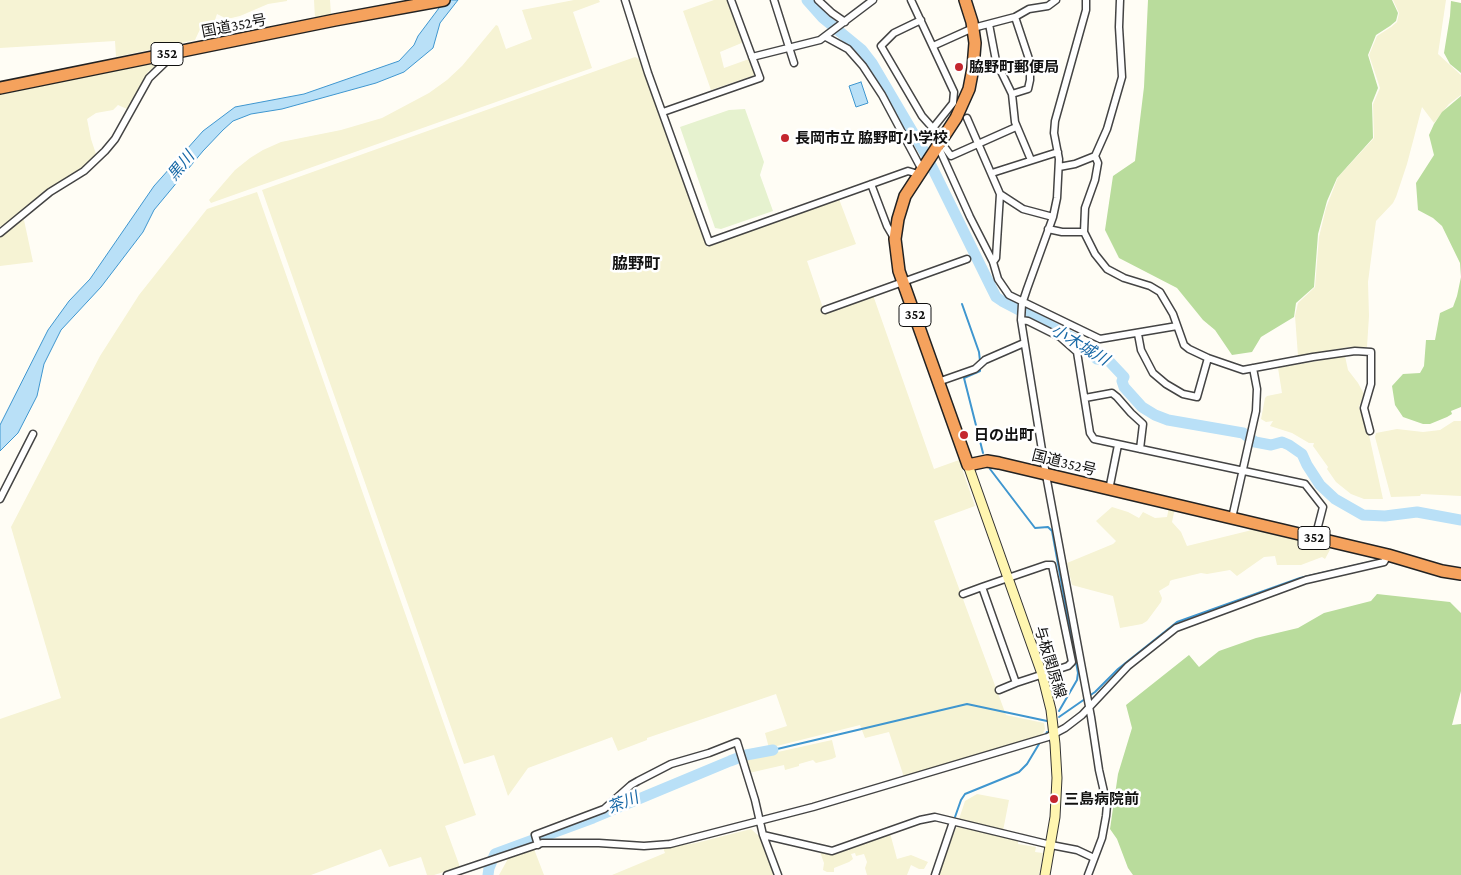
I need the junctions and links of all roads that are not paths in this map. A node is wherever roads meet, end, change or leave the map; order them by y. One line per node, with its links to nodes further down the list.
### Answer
1 (444, 0): 20 (highway, 国道352号 / 352)
2 (625, 0): 25 (street)
3 (731, 0): 21 (street)
4 (774, 0): 19 (street)
5 (818, 0): 14 (street)
6 (873, 0): 14 (street)
7 (911, 0): 13 (street)
8 (965, 0): 16 (highway, 352)
9 (1056, 0): 12 (street)
10 (1086, 0): 30 (street)
11 (1120, 0): 31 (street)
12 (1015, 17): 15 (street); 24 (street)
13 (921, 20): 18 (street); 18 (street)
14 (844, 22): 17 (street)
15 (989, 24): 16 (street); 24 (street)
16 (973, 28): 18 (street); 29 (highway, 352)
17 (827, 36): 19 (street); 34 (street)
18 (933, 46)
19 (789, 47): 21 (street); 22 (street)
20 (175, 53): 23 (highway, 国道352号 / 352); 41 (street)
21 (752, 56): 25 (street)
22 (794, 63)
23 (0, 88)
24 (1012, 94): 27 (street)
25 (663, 112): 36 (street)
26 (967, 118): 28 (street)
27 (1016, 127): 28 (street); 32 (street)
28 (979, 144): 29 (street); 35 (street)
29 (940, 148): 34 (highway, 352); 44 (street)
30 (1058, 152): 32 (street); 33 (street)
31 (1095, 156): 33 (street); 40 (street)
32 (1031, 160): 35 (street)
33 (1059, 167): 38 (street)
34 (921, 170): 36 (street); 42 (highway, 352)
35 (992, 173): 37 (street)
36 (871, 184): 42 (street)
37 (1000, 194): 38 (street); 44 (street)
38 (1053, 217): 39 (street)
39 (1048, 228): 40 (street); 46 (street)
40 (1084, 232): 49 (street)
41 (0, 233)
42 (895, 239): 45 (highway, 352)
43 (967, 259): 45 (street)
44 (992, 262): 46 (street)
45 (903, 282): 47 (street); 54 (highway, 352)
46 (1023, 302): 48 (street); 50 (street)
47 (825, 310)
48 (1021, 319): 51 (street); 55 (street)
49 (1177, 326): 50 (street); 52 (street)
50 (1138, 334): 52 (street)
51 (1024, 343): 54 (street); 62 (street)
52 (1208, 358): 53 (street)
53 (1253, 368): 56 (street); 61 (street)
54 (938, 382): 60 (highway, 352)
55 (1085, 398): 58 (street); 59 (street)
56 (1370, 431)
57 (33, 434): 64 (street)
58 (1118, 445): 59 (street); 63 (street)
59 (1140, 449): 61 (street)
60 (968, 464): 62 (highway, 国道352号 / 352); 69 (main road, 与板関原線)
61 (1243, 471): 65 (street); 66 (street)
62 (1046, 475): 63 (highway, 国道352号 / 352); 75 (street)
63 (1109, 490): 65 (highway, 国道352号 / 352)
64 (0, 499)
65 (1232, 518): 66 (highway, 国道352号 / 352)
66 (1315, 538): 67 (highway, 国道352号 / 352)
67 (1388, 555): 68 (highway, 国道352号 / 352); 75 (street)
68 (1461, 576)
69 (1008, 578): 70 (street); 72 (main road, 与板関原線); 72 (street)
70 (982, 587): 71 (street); 73 (street)
71 (963, 594)
72 (1042, 674): 73 (street); 76 (main road, 与板関原線)
73 (1016, 683): 74 (street)
74 (999, 690)
75 (1089, 708): 76 (street); 82 (street)
76 (1054, 734): 77 (street); 81 (main road, 与板関原線)
77 (760, 822): 79 (street); 80 (street); 80 (street)
78 (953, 822): 79 (street); 81 (street); 85 (street)
79 (763, 835): 84 (street)
80 (538, 845): 83 (street)
81 (1051, 846): 82 (street); 86 (main road, 与板関原線)
82 (1094, 858): 87 (street)
83 (447, 875)
84 (778, 875)
85 (935, 875)
86 (1045, 875)
87 (1088, 875)

